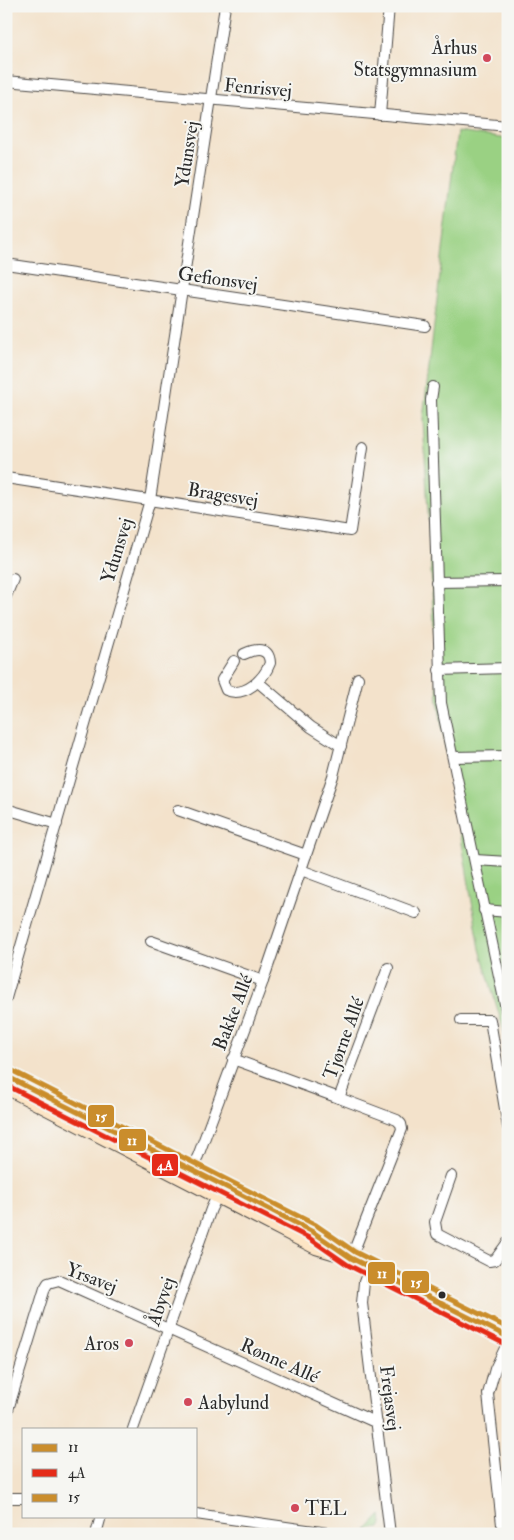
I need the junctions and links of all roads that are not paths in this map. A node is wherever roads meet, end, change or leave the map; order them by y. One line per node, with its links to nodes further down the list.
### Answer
1 (225, 6): 4 (street, Ydunsvej)
2 (389, 6): 5 (street)
3 (6, 81): 4 (street, Fenrisvej)
4 (212, 101): 5 (street, Fenrisvej); 8 (street, Ydunsvej)
5 (380, 115): 6 (street, Fenrisvej)
6 (508, 126)
7 (6, 264): 8 (street, Gefionsvej)
8 (182, 290): 9 (street, Gefionsvej); 13 (street, Ydunsvej)
9 (425, 326)
10 (434, 387): 16 (street)
11 (363, 447): 13 (street, Bragesvej)
12 (6, 478): 13 (street, Bragesvej)
13 (150, 500): 29 (street, Ydunsvej)
14 (13, 579): 17 (street)
15 (508, 580): 16 (street)
16 (436, 582): 21 (street)
17 (6, 596)
18 (244, 654): 23 (street)
19 (234, 661): 23 (street)
20 (508, 668): 21 (street)
21 (439, 670): 26 (street)
22 (358, 678): 24 (street, Bakke Allé)
23 (258, 682): 24 (street)
24 (341, 746): 30 (street, Bakke Allé)
25 (508, 756): 26 (street)
26 (453, 757): 31 (street)
27 (6, 809): 29 (street)
28 (178, 810): 30 (street)
29 (57, 824): 40 (street, Ydunsvej)
30 (306, 855): 33 (street, Bakke Allé)
31 (475, 860): 32 (street); 34 (street)
32 (508, 862)
33 (301, 870): 36 (street); 39 (street, Bakke Allé)
34 (484, 910): 35 (street); 41 (street)
35 (508, 912)
36 (416, 913)
37 (151, 941): 39 (street)
38 (388, 968): 46 (street, Tjørne Allé)
39 (263, 981): 43 (street, Bakke Allé)
40 (6, 998)
41 (507, 1014)
42 (461, 1020): 47 (street)
43 (233, 1059): 46 (street, Tjørne Allé); 48 (street, Bakke Allé)
44 (6, 1076): 48 (street)
45 (6, 1087): 48 (street)
46 (340, 1098): 52 (street)
47 (508, 1127)
48 (188, 1175): 50 (street)
49 (451, 1176): 51 (street)
50 (220, 1191): 52 (street); 54 (street, Åbyvej)
51 (508, 1242)
52 (351, 1258): 53 (street)
53 (370, 1268): 55 (street); 58 (street, Frejasvej)
54 (168, 1329): 57 (street, Yrsavej); 58 (street, Rønne Allé); 59 (street, Åbyvej)
55 (508, 1337)
56 (508, 1342): 67 (street)
57 (6, 1416)
58 (377, 1423): 66 (street, Frejasvej)
59 (132, 1428)
60 (6, 1498): 61 (street)
61 (22, 1498)
62 (198, 1514): 65 (street)
63 (100, 1518): 64 (street)
64 (96, 1534)
65 (335, 1534)
66 (390, 1534)
67 (503, 1534)

